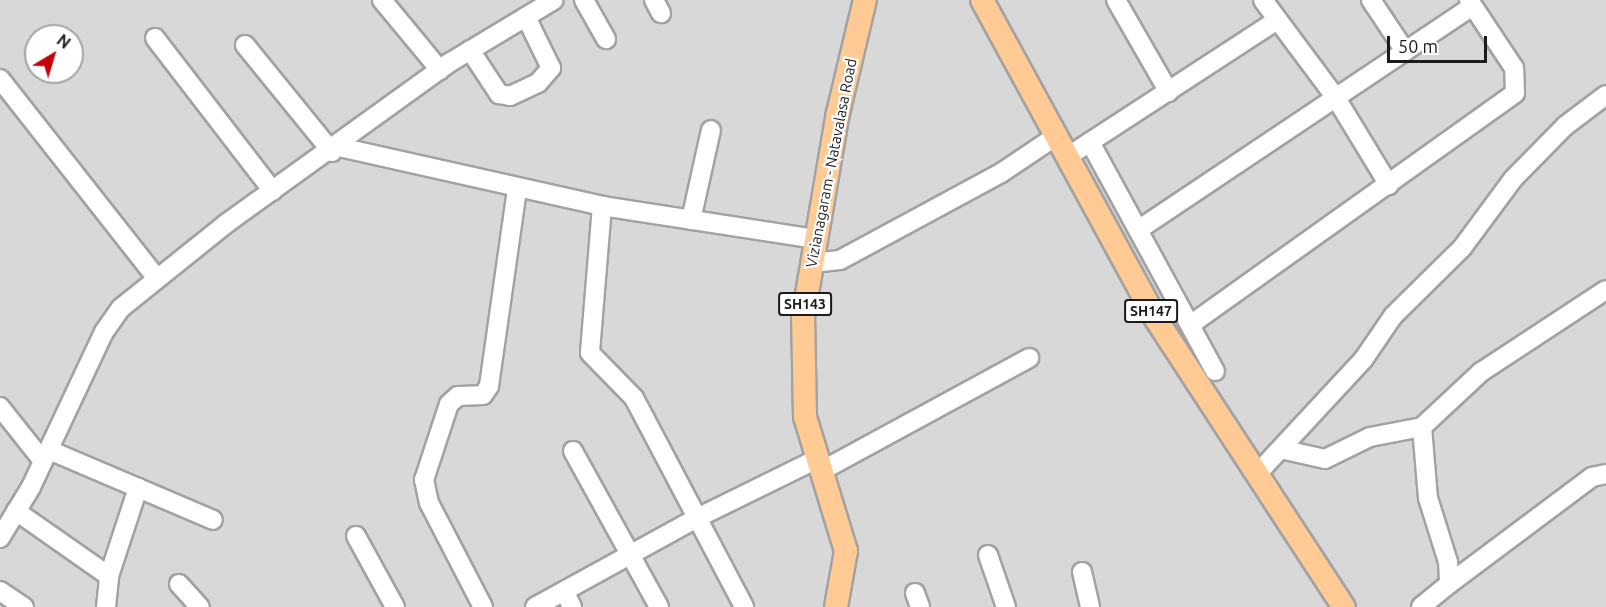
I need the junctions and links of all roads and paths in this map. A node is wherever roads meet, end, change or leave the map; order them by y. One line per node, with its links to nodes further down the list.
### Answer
1 (382, 0): 17 (street)
2 (554, 0): 10 (street)
3 (584, 0): 13 (street)
4 (865, 0): 33 (main road, Vizianagaram - Natavalasa Road / SH143)
5 (982, 0): 23 (main road, SH147)
6 (1116, 0): 19 (street)
7 (1263, 0): 11 (street)
8 (1371, 0): 16 (street)
9 (1470, 3): 16 (street); 27 (street)
10 (526, 17): 15 (street); 15 (street)
11 (1277, 20): 19 (street); 21 (street)
12 (155, 38): 29 (street)
13 (606, 39)
14 (245, 45): 25 (street)
15 (471, 50): 17 (street)
16 (1405, 51): 21 (street)
17 (440, 70): 25 (street)
18 (0, 79): 35 (street)
19 (1169, 92): 24 (street)
20 (1606, 95): 42 (street)
21 (1336, 98): 27 (street); 32 (street)
22 (711, 130): 31 (street)
23 (1056, 136): 26 (main road, SH147); 34 (street)
24 (1090, 142): 26 (street); 32 (street)
25 (335, 149): 28 (street); 29 (street)
26 (1066, 157): 46 (main road, SH147)
27 (1389, 185): 37 (street)
28 (517, 189): 30 (street); 66 (street)
29 (273, 191): 35 (street)
30 (602, 206): 31 (street); 50 (street)
31 (692, 220): 33 (street)
32 (1138, 230): 37 (street)
33 (816, 239): 34 (main road, Vizianagaram - Natavalasa Road / SH143)
34 (812, 263): 45 (main road, Vizianagaram - Natavalasa Road / SH143)
35 (156, 277): 44 (street)
36 (1606, 290): 41 (street)
37 (1190, 325): 39 (street)
38 (1029, 358): 45 (street)
39 (1215, 371)
40 (0, 407): 44 (street)
41 (1422, 427): 42 (street); 59 (street)
42 (1285, 450): 46 (street)
43 (573, 451): 54 (street)
44 (46, 455): 48 (street); 49 (street)
45 (819, 465): 50 (street); 70 (main road, Vizianagaram - Natavalasa Road / SH143)
46 (1257, 474): 73 (main road, SH147)
47 (1606, 474): 59 (street)
48 (138, 488): 51 (street); 57 (street)
49 (16, 511): 53 (street); 57 (street)
50 (696, 518): 54 (street); 69 (street)
51 (213, 520)
52 (356, 536): 65 (street)
53 (0, 538)
54 (630, 555): 61 (street); 68 (street)
55 (988, 555): 71 (street)
56 (1082, 572): 72 (street)
57 (109, 576): 63 (street)
58 (179, 584): 64 (street)
59 (1449, 584): 74 (street)
60 (0, 591): 62 (street)
61 (568, 599): 67 (street)
62 (24, 607)
63 (106, 607)
64 (200, 607)
65 (395, 607)
66 (483, 607)
67 (535, 607)
68 (658, 607)
69 (744, 607)
70 (836, 607)
71 (1006, 607)
72 (1090, 607)
73 (1344, 607)
74 (1421, 607)

